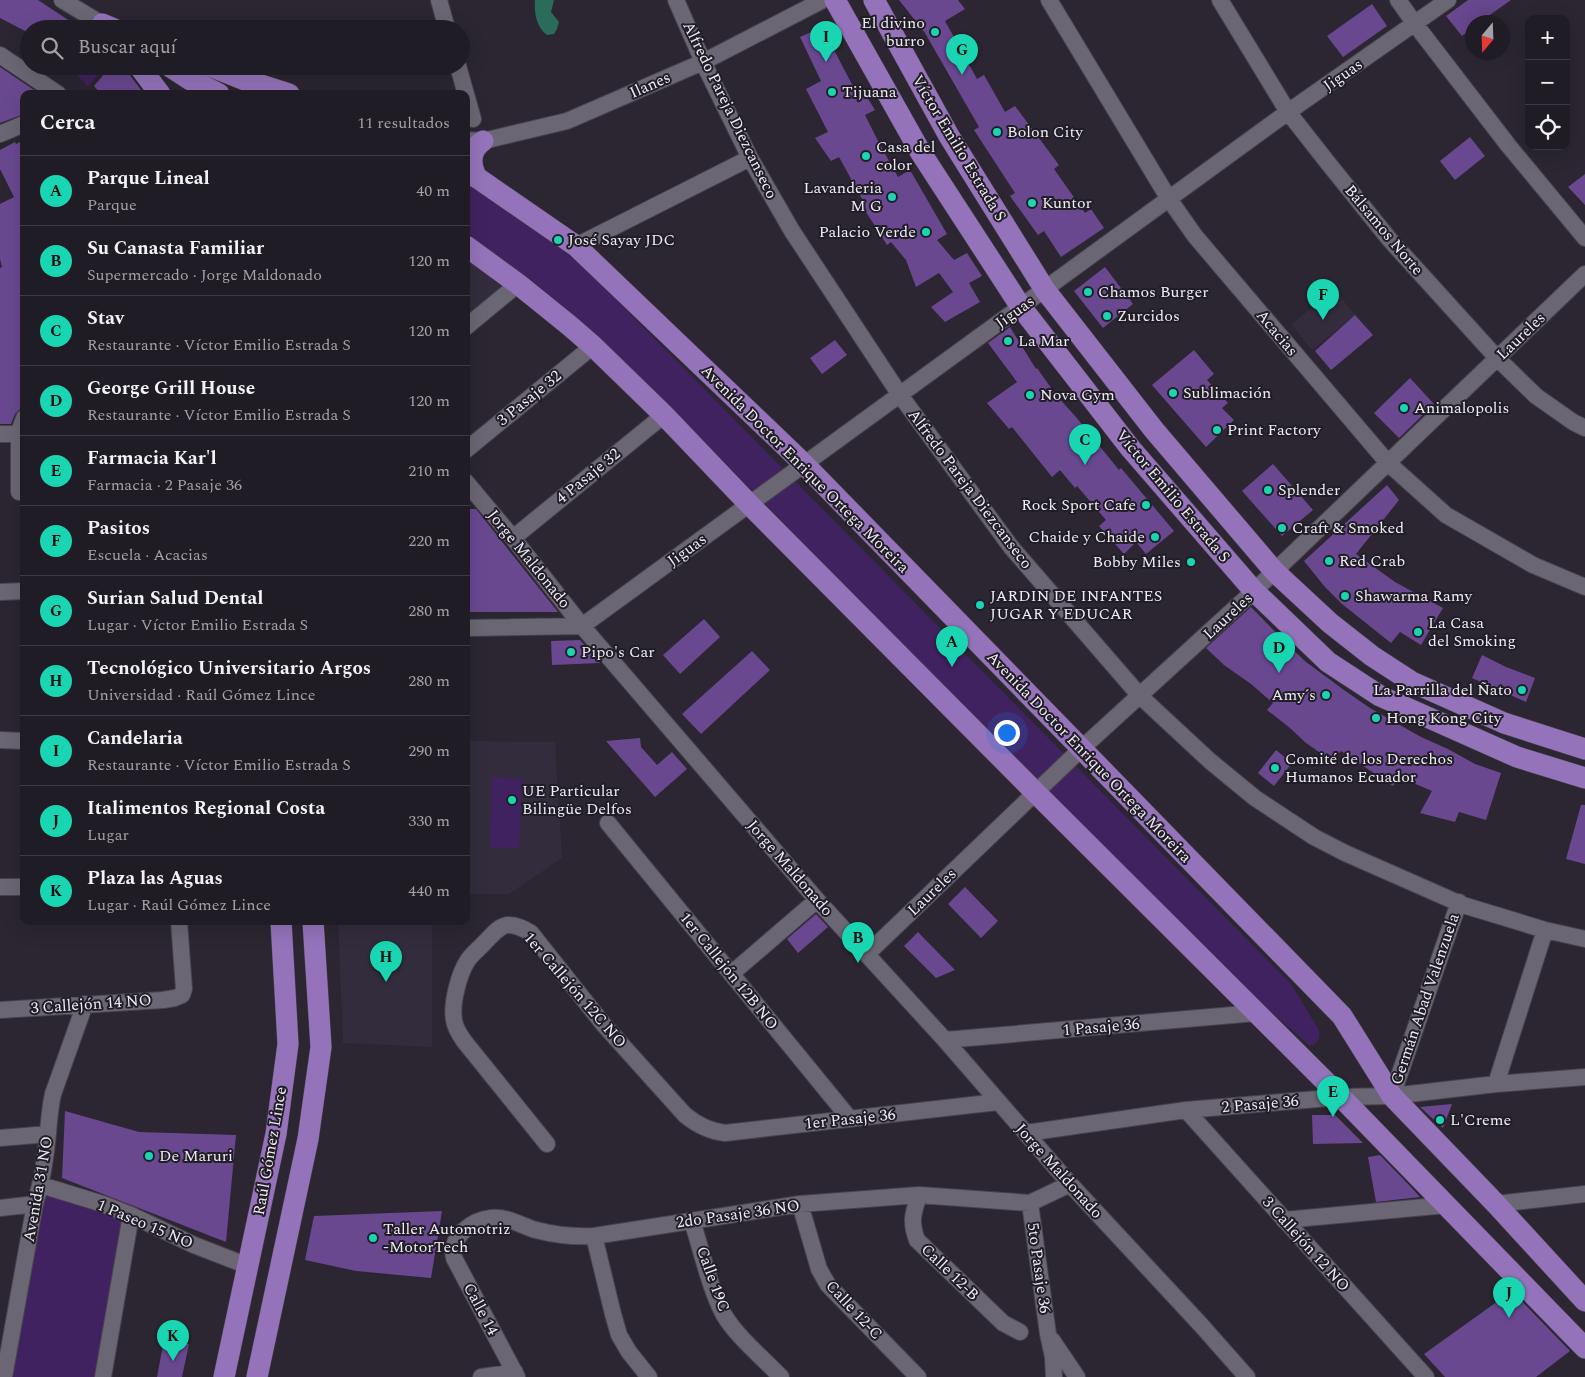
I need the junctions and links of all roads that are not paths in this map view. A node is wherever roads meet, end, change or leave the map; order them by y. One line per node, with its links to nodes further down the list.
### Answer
1 (62, 0): 11 (street)
2 (439, 0): 12 (street)
3 (676, 0): 15 (street, Alfredo Pareja Diezcanseco)
4 (823, 0): 15 (street, Ilanes)
5 (835, 0): 34 (main road, Víctor Emilio Estrada S)
6 (874, 0): 32 (main road, Víctor Emilio Estrada S)
7 (1049, 0): 37 (street, Acacias)
8 (1220, 0): 28 (street, Bálsamos Norte)
9 (1398, 0): 13 (street)
10 (1448, 0): 13 (street, Jiguas)
11 (95, 20)
12 (445, 20)
13 (1415, 24): 28 (street, Jiguas); 38 (street)
14 (0, 55): 16 (street)
15 (703, 62): 33 (street, Ilanes); 35 (street, Alfredo Pareja Diezcanseco)
16 (20, 68)
17 (30, 75): 22 (street)
18 (146, 75): 23 (main road)
19 (182, 75): 24 (main road)
20 (234, 75): 25 (main road)
21 (461, 75): 26 (street)
22 (52, 90)
23 (157, 90)
24 (211, 90)
25 (277, 90)
26 (465, 90)
27 (470, 105): 29 (street)
28 (1288, 112): 37 (street, Jiguas); 47 (street, Bálsamos Norte)
29 (474, 118)
30 (20, 126): 31 (street)
31 (0, 134)
32 (949, 136): 34 (main road); 43 (main road, Víctor Emilio Estrada S)
33 (475, 141): 36 (main road)
34 (921, 153): 44 (main road, Víctor Emilio Estrada S)
35 (750, 158): 39 (street); 48 (street, Alfredo Pareja Diezcanseco)
36 (470, 179): 39 (main road, Avenida Doctor Enrique Ortega Moreira)
37 (1169, 199): 43 (street, Jiguas); 56 (street, Acacias)
38 (1585, 238)
39 (576, 246): 57 (main road, Avenida Doctor Enrique Ortega Moreira)
40 (470, 249): 42 (main road)
41 (1585, 274): 47 (street, Laureles)
42 (518, 284): 45 (street); 46 (main road)
43 (1045, 290): 44 (street, Jiguas); 52 (main road, Víctor Emilio Estrada S)
44 (1021, 307): 48 (street, Jiguas); 55 (main road, Víctor Emilio Estrada S)
45 (470, 324)
46 (593, 346): 49 (main road); 54 (street, 3 Pasaje 32)
47 (1497, 358): 51 (street, Bálsamos Norte); 56 (street, Laureles)
48 (900, 395): 57 (street, Jiguas); 70 (street, Alfredo Pareja Diezcanseco)
49 (664, 415): 61 (main road); 62 (street, 4 Pasaje 32)
50 (20, 427): 53 (street)
51 (1585, 428)
52 (1154, 430): 55 (main road); 63 (main road, Víctor Emilio Estrada S)
53 (0, 434)
54 (470, 447)
55 (1131, 449): 66 (main road, Víctor Emilio Estrada S)
56 (1388, 463): 63 (street, Laureles); 64 (street, Acacias)
57 (804, 464): 61 (street, Jiguas); 74 (main road, Avenida Doctor Enrique Ortega Moreira)
58 (20, 470): 60 (street)
59 (470, 487): 62 (street, Jorge Maldonado)
60 (19, 492)
61 (749, 504): 68 (street, Jiguas); 78 (main road)
62 (513, 538): 68 (street, Jorge Maldonado)
63 (1275, 572): 66 (street, Laureles); 71 (main road, Víctor Emilio Estrada S)
64 (1585, 586)
65 (20, 591): 67 (street)
66 (1254, 591): 70 (street, Laureles); 76 (main road, Víctor Emilio Estrada S)
67 (0, 592)
68 (582, 626): 69 (street); 82 (street, Jorge Maldonado)
69 (470, 628)
70 (1140, 696): 74 (street, Laureles); 83 (street, Alfredo Pareja Diezcanseco)
71 (1526, 730): 75 (main road, Víctor Emilio Estrada S); 76 (main road)
72 (0, 740): 73 (street)
73 (20, 741)
74 (1081, 749): 78 (street, Laureles); 97 (main road, Avenida Doctor Enrique Ortega Moreira)
75 (1585, 749)
76 (1517, 757): 77 (main road, Víctor Emilio Estrada S)
77 (1585, 778)
78 (1035, 792): 89 (street, Laureles); 93 (main road)
79 (608, 822): 90 (street, 1er Callejón 12B NO)
80 (0, 887): 81 (street)
81 (20, 887)
82 (817, 900): 89 (street, Jorge Maldonado); 90 (street)
83 (1459, 902): 87 (street, Alfredo Pareja Diezcanseco); 97 (street, Germán Abad Valenzuela)
84 (179, 925): 91 (street, 3 Callejón 14 NO)
85 (281, 925): 122 (main road, Raúl Gómez Lince)
86 (313, 925): 131 (main road, Raúl Gómez Lince)
87 (1545, 930): 88 (street, Alfredo Pareja Diezcanseco); 96 (street)
88 (1585, 939)
89 (867, 954): 94 (street, Jorge Maldonado)
90 (731, 974): 101 (street, 1er Callejón 12B NO)
91 (85, 1004): 92 (street, 3 Callejón 14 NO); 104 (street, Avenida 31 NO)
92 (0, 1010)
93 (1256, 1014): 94 (street, 1 Pasaje 36); 98 (main road)
94 (946, 1040): 99 (street, Jorge Maldonado)
95 (1585, 1077): 96 (street, 2 Pasaje 36)
96 (1496, 1084): 97 (street, 2 Pasaje 36)
97 (1392, 1096): 98 (street, 2 Pasaje 36); 114 (main road, Avenida Doctor Enrique Ortega Moreira)
98 (1341, 1097): 100 (street, 2 Pasaje 36); 115 (main road)
99 (998, 1102): 101 (street, 1er Pasaje 36); 103 (street, Jorge Maldonado)
100 (1186, 1110): 103 (street, 2 Pasaje 36); 119 (street, 3 Callejón 12 NO)
101 (850, 1119): 102 (street, 1er Pasaje 36)
102 (704, 1128): 106 (street, 1er Callejón 12C NO)
103 (1026, 1133): 107 (street, Jorge Maldonado)
104 (48, 1134): 105 (street); 108 (street, Avenida 31 NO)
105 (0, 1138)
106 (547, 1144)
107 (1070, 1184): 111 (street, 5to Pasaje 36); 138 (street, Jorge Maldonado)
108 (41, 1186): 112 (street, Avenida 31 NO); 117 (street, 1 Paseo 15 NO)
109 (1585, 1194): 114 (street)
110 (919, 1195): 111 (street, 2do Pasaje 36 NO); 113 (street, 2do Pasaje 36 NO); 124 (street, Calle 12-B)
111 (1030, 1203): 125 (street, 5to Pasaje 36)
112 (35, 1204): 116 (street); 128 (street, Avenida 31 NO)
113 (800, 1204): 118 (street, 2do Pasaje 36 NO); 135 (street, Calle 12-C)
114 (1496, 1204): 123 (main road, Avenida Doctor Enrique Ortega Moreira)
115 (1446, 1205): 119 (street); 126 (main road)
116 (0, 1208)
117 (131, 1215): 122 (street, 1 Paseo 15 NO); 129 (street)
118 (692, 1220): 120 (street, 2do Pasaje 36 NO); 134 (street, Calle 19C)
119 (1284, 1220): 139 (street, 3 Callejón 12 NO)
120 (594, 1236): 121 (street, 2do Pasaje 36 NO); 133 (street)
121 (456, 1239): 127 (street, Calle 14)
122 (248, 1266): 130 (main road, Raúl Gómez Lince)
123 (1585, 1302)
124 (1020, 1332)
125 (1048, 1334): 136 (street, 5to Pasaje 36); 137 (street)
126 (1585, 1348)
127 (516, 1374): 132 (street)
128 (4, 1377)
129 (103, 1377)
130 (224, 1377)
131 (256, 1377)
132 (481, 1377)
133 (648, 1377)
134 (781, 1377)
135 (918, 1377)
136 (1054, 1377)
137 (1077, 1377)
138 (1247, 1377)
139 (1426, 1377)

